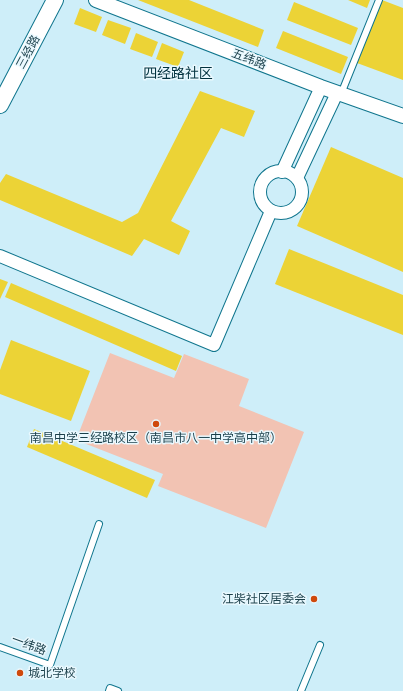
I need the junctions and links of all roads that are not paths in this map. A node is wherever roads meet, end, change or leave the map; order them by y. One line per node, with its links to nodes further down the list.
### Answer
1 (56, 0): 6 (main road, 三经路)
2 (96, 0): 4 (street, 五纬路)
3 (380, 0): 5 (lane)
4 (321, 87): 5 (street, 五纬路); 8 (street)
5 (339, 93): 7 (street, 五纬路); 9 (street)
6 (0, 105)
7 (403, 116)
8 (282, 172): 9 (street); 10 (street)
9 (297, 178): 10 (street)
10 (271, 210): 11 (street)
11 (0, 256)
12 (99, 524): 14 (lane, 一纬路)
13 (320, 646): 17 (lane)
14 (0, 647)
15 (109, 691): 16 (lane)
16 (118, 691)
17 (300, 691)

